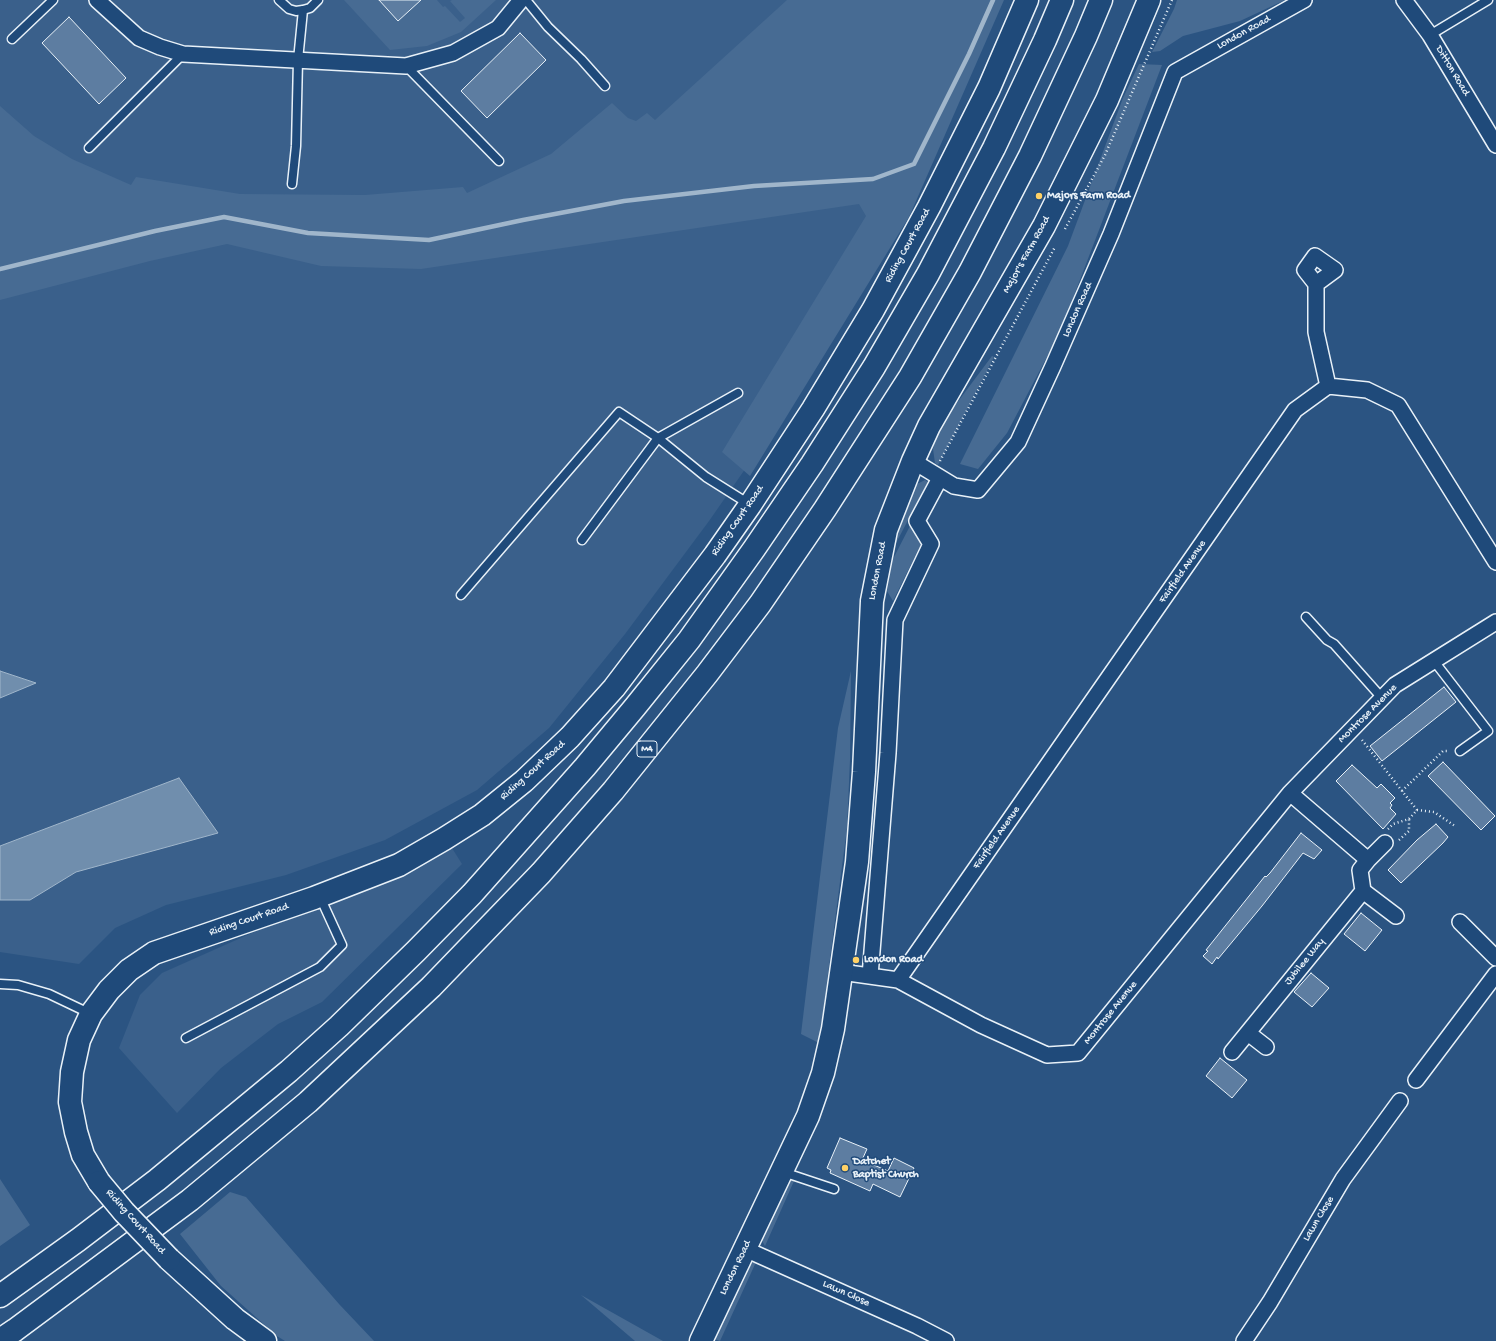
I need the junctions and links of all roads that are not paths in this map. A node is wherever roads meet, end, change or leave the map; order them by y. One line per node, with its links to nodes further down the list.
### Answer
1 (53, 0): 16 (lane)
2 (97, 0): 17 (street)
3 (279, 0): 14 (lane)
4 (318, 0): 14 (lane)
5 (521, 0): 19 (street)
6 (526, 0): 20 (lane)
7 (1027, 0): 31 (main road, Riding Court Road)
8 (1062, 0): 63 (main road)
9 (1101, 0): 64 (main road, M4)
10 (1149, 0): 29 (main road, Major's Farm Road)
11 (1304, 0): 30 (street, London Road)
12 (1404, 0): 15 (street, Ditton Road)
13 (1488, 0): 15 (lane)
14 (303, 10): 18 (lane)
15 (1430, 35): 21 (street, Ditton Road)
16 (12, 39)
17 (183, 54): 18 (street); 22 (lane)
18 (298, 60): 19 (street); 24 (lane)
19 (406, 66): 23 (lane)
20 (605, 86)
21 (1496, 145)
22 (89, 148)
23 (499, 161)
24 (292, 184)
25 (1316, 284): 26 (street)
26 (1328, 386): 33 (street); 51 (street, Fairfield Avenue)
27 (738, 393): 28 (lane)
28 (658, 438): 31 (lane); 32 (lane); 34 (lane)
29 (913, 461): 30 (street, London Road); 48 (main road, London Road)
30 (940, 478): 50 (street)
31 (750, 505): 44 (main road, Riding Court Road)
32 (582, 540)
33 (1496, 562)
34 (461, 595)
35 (1306, 617): 38 (lane)
36 (1496, 622): 37 (street, Montrose Avenue)
37 (1434, 661): 38 (street, Montrose Avenue); 39 (lane)
38 (1382, 698): 40 (street, Montrose Avenue)
39 (1460, 751)
40 (1290, 793): 42 (street); 51 (street, Montrose Avenue)
41 (1385, 843): 42 (street)
42 (1364, 865): 43 (street)
43 (1363, 891): 45 (street); 54 (street, Jubilee Way)
44 (320, 896): 53 (main road, Riding Court Road); 55 (lane)
45 (1396, 916)
46 (1460, 922): 47 (street)
47 (1496, 958)
48 (841, 972): 50 (street, Montrose Avenue); 60 (main road, London Road)
49 (1496, 974): 58 (street)
50 (870, 976): 51 (street, Montrose Avenue)
51 (898, 980)
52 (0, 984): 53 (lane)
53 (91, 1014): 65 (main road, Riding Court Road, bridge)
54 (1248, 1033): 56 (street); 57 (street, Jubilee Way)
55 (186, 1038)
56 (1266, 1048)
57 (1232, 1052)
58 (1416, 1080)
59 (1400, 1100): 68 (street, Lawn Close)
60 (782, 1172): 61 (lane); 62 (main road, London Road)
61 (834, 1189)
62 (745, 1249): 66 (main road, London Road); 67 (street, Lawn Close)
63 (0, 1296)
64 (0, 1340)
65 (265, 1341)
66 (701, 1341)
67 (946, 1341)
68 (1244, 1341)

